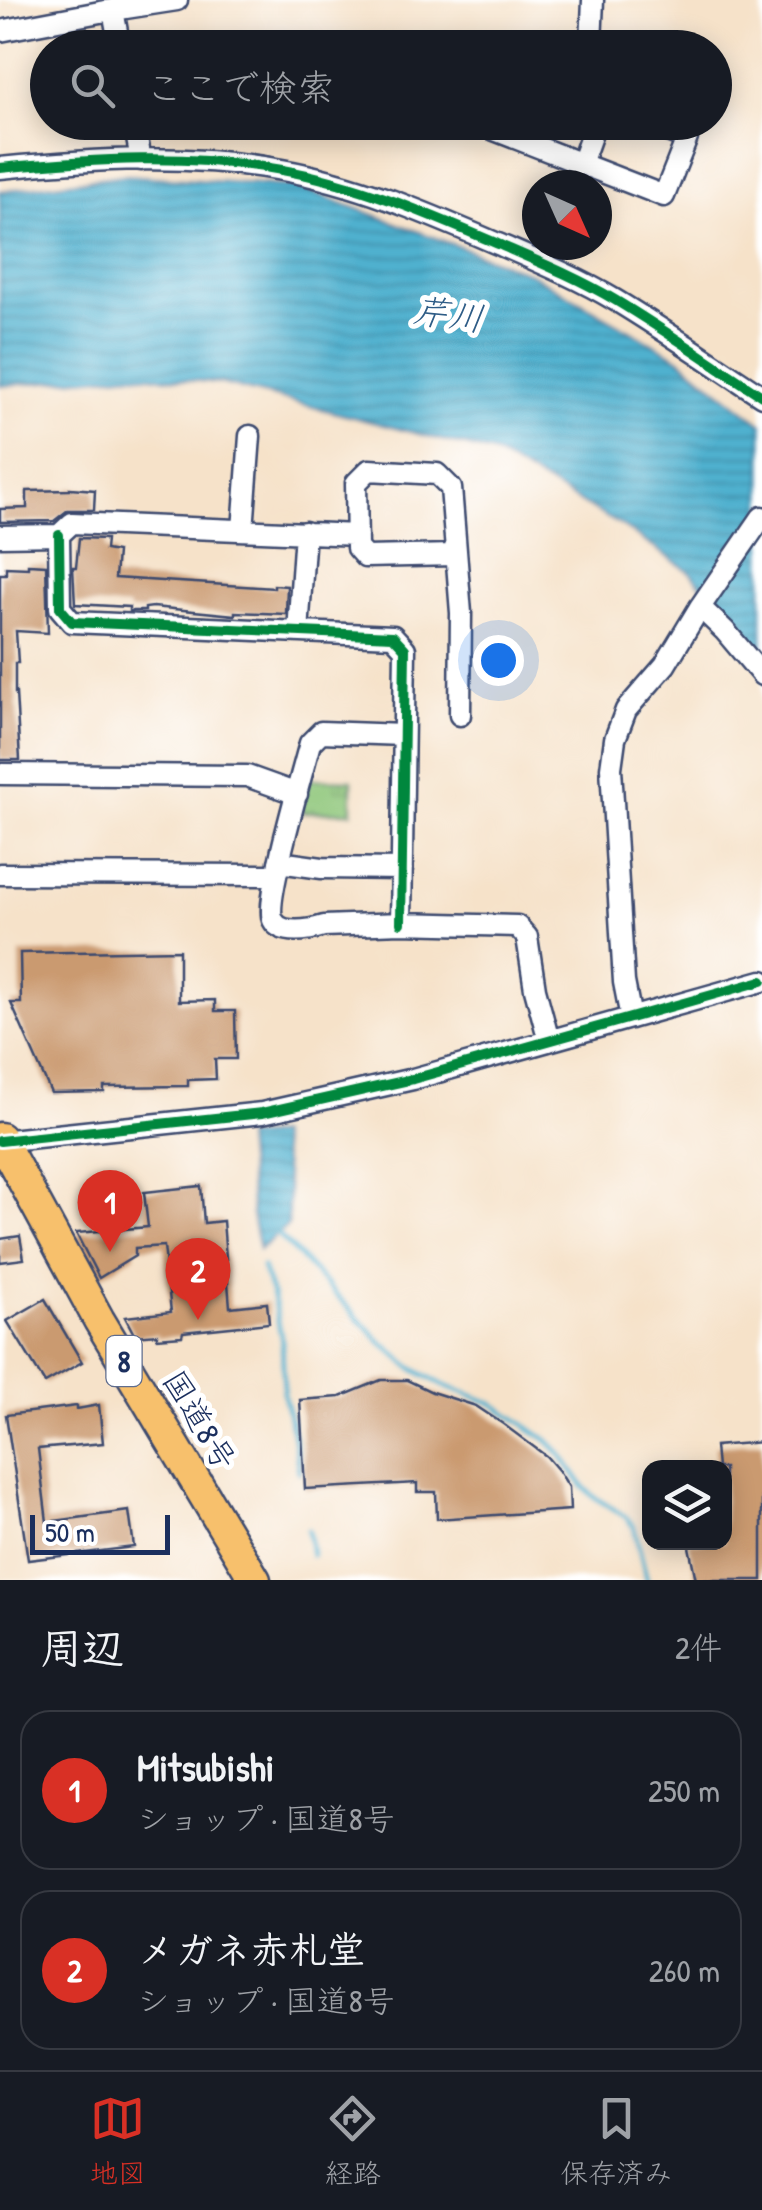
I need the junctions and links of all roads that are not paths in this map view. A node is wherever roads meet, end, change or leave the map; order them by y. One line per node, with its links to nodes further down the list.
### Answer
1 (177, 0): 3 (street)
2 (593, 0): 5 (street)
3 (113, 10): 4 (street); 6 (street)
4 (117, 30)
5 (597, 30)
6 (0, 31)
7 (137, 140): 11 (street)
8 (520, 140): 12 (street)
9 (590, 140): 12 (street)
10 (686, 140): 12 (street)
11 (141, 160): 13 (street); 14 (street)
12 (581, 164)
13 (0, 168)
14 (762, 396)
15 (250, 436): 17 (street)
16 (762, 518): 23 (street)
17 (243, 530): 18 (street); 20 (street)
18 (304, 532): 19 (street); 24 (street)
19 (356, 534): 22 (street); 22 (street)
20 (59, 535): 21 (street); 24 (street)
21 (0, 536)
22 (456, 555): 26 (street)
23 (704, 601): 25 (street); 35 (street)
24 (298, 632): 27 (street)
25 (762, 675)
26 (460, 716)
27 (404, 736): 29 (street); 31 (street)
28 (0, 774): 29 (street)
29 (297, 794): 30 (street)
30 (278, 868): 31 (street); 32 (street); 33 (street)
31 (402, 869): 33 (street)
32 (0, 874)
33 (401, 923): 36 (street)
34 (762, 981): 35 (street)
35 (631, 1018): 36 (street)
36 (549, 1041): 37 (street)
37 (1, 1140): 38 (highway, 国道8号 / 8)
38 (255, 1580)

